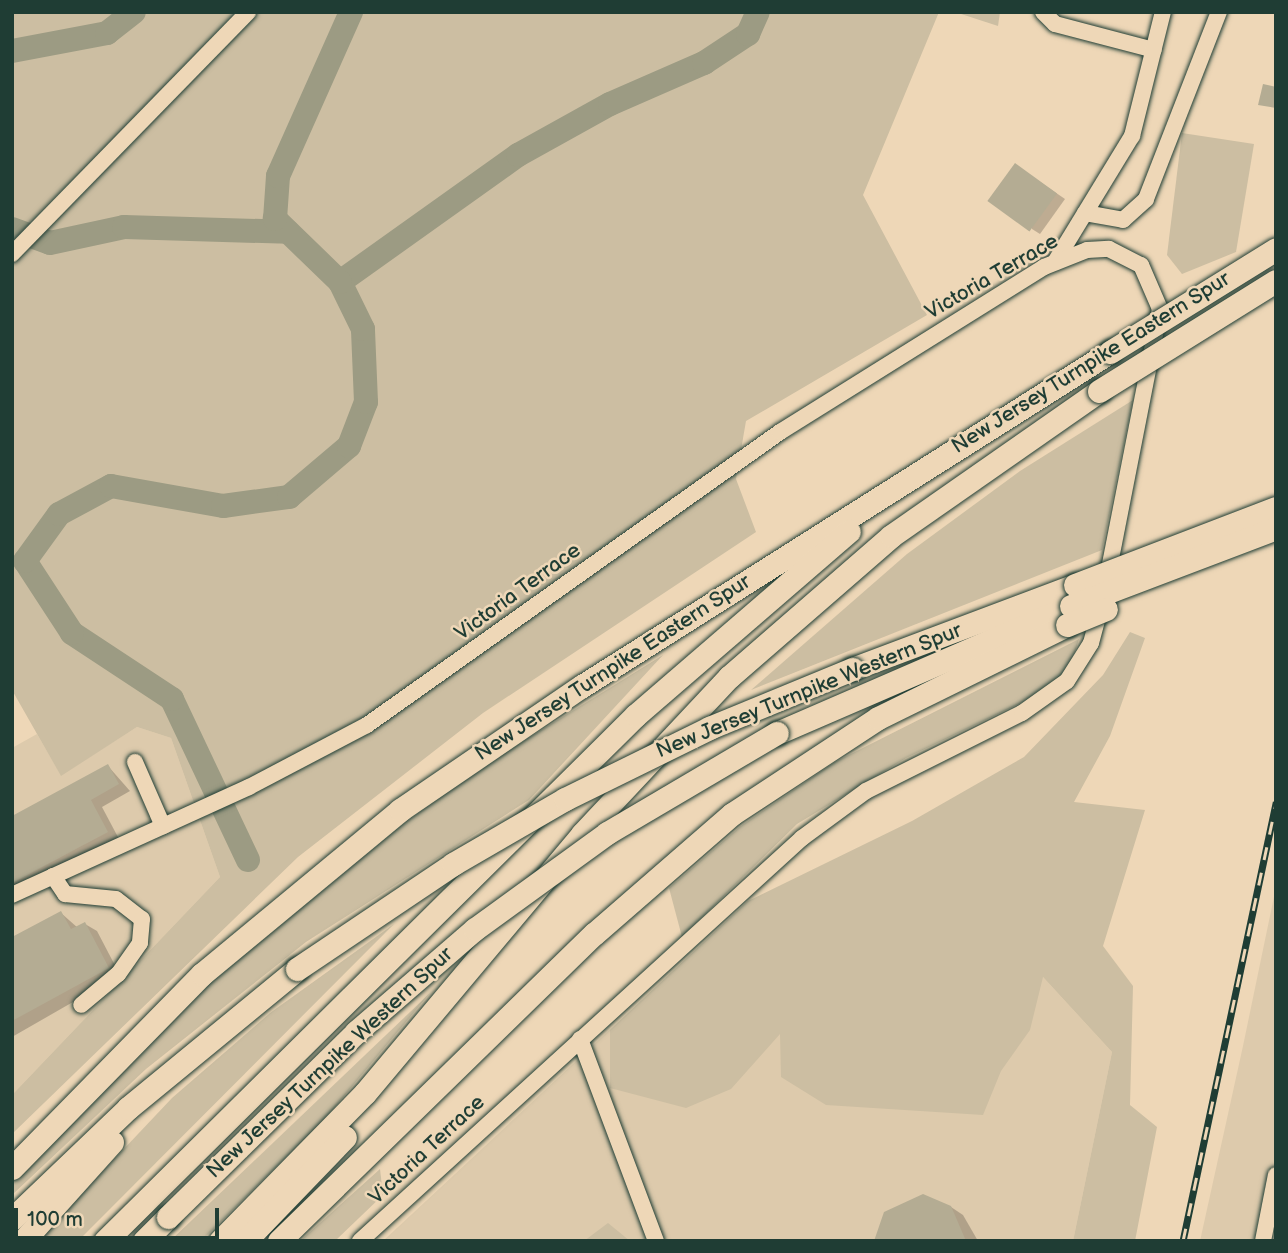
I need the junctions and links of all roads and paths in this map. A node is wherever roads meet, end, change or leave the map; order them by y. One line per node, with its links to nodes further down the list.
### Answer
1 (248, 12): 8 (street)
2 (1043, 12): 5 (street)
3 (1163, 12): 5 (street)
4 (1219, 12): 6 (street)
5 (1154, 50): 6 (street)
6 (1085, 213): 9 (street)
7 (1276, 249): 11 (highway, New Jersey Turnpike Eastern Spur, bridge)
8 (15, 251)
9 (1055, 262): 16 (street, Victoria Terrace); 21 (street, Victoria Terrace)
10 (1276, 281): 20 (highway, New Jersey Turnpike Eastern Spur, bridge)
11 (921, 470): 23 (highway, New Jersey Turnpike Eastern Spur); 27 (highway)
12 (1276, 508): 14 (highway, New Jersey Turnpike Western Spur, bridge)
13 (1267, 531): 14 (highway, bridge)
14 (1071, 605): 22 (highway, New Jersey Turnpike Western Spur, bridge); 28 (highway, New Jersey Turnpike Western Spur, bridge); 31 (highway)
15 (135, 762): 16 (street)
16 (163, 826): 17 (street, Victoria Terrace)
17 (53, 876): 18 (street, Victoria Terrace); 19 (street)
18 (12, 895)
19 (81, 1005)
20 (414, 1036): 29 (highway, New Jersey Turnpike Eastern Spur); 30 (highway)
21 (580, 1039): 32 (street, Victoria Terrace); 33 (street)
22 (199, 1048): 25 (highway, New Jersey Turnpike Western Spur); 26 (highway)
23 (12, 1168)
24 (1276, 1175): 34 (street)
25 (12, 1219)
26 (23, 1241)
27 (105, 1241)
28 (144, 1241)
29 (220, 1241)
30 (246, 1241)
31 (278, 1241)
32 (360, 1241)
33 (656, 1241)
34 (1263, 1241)

